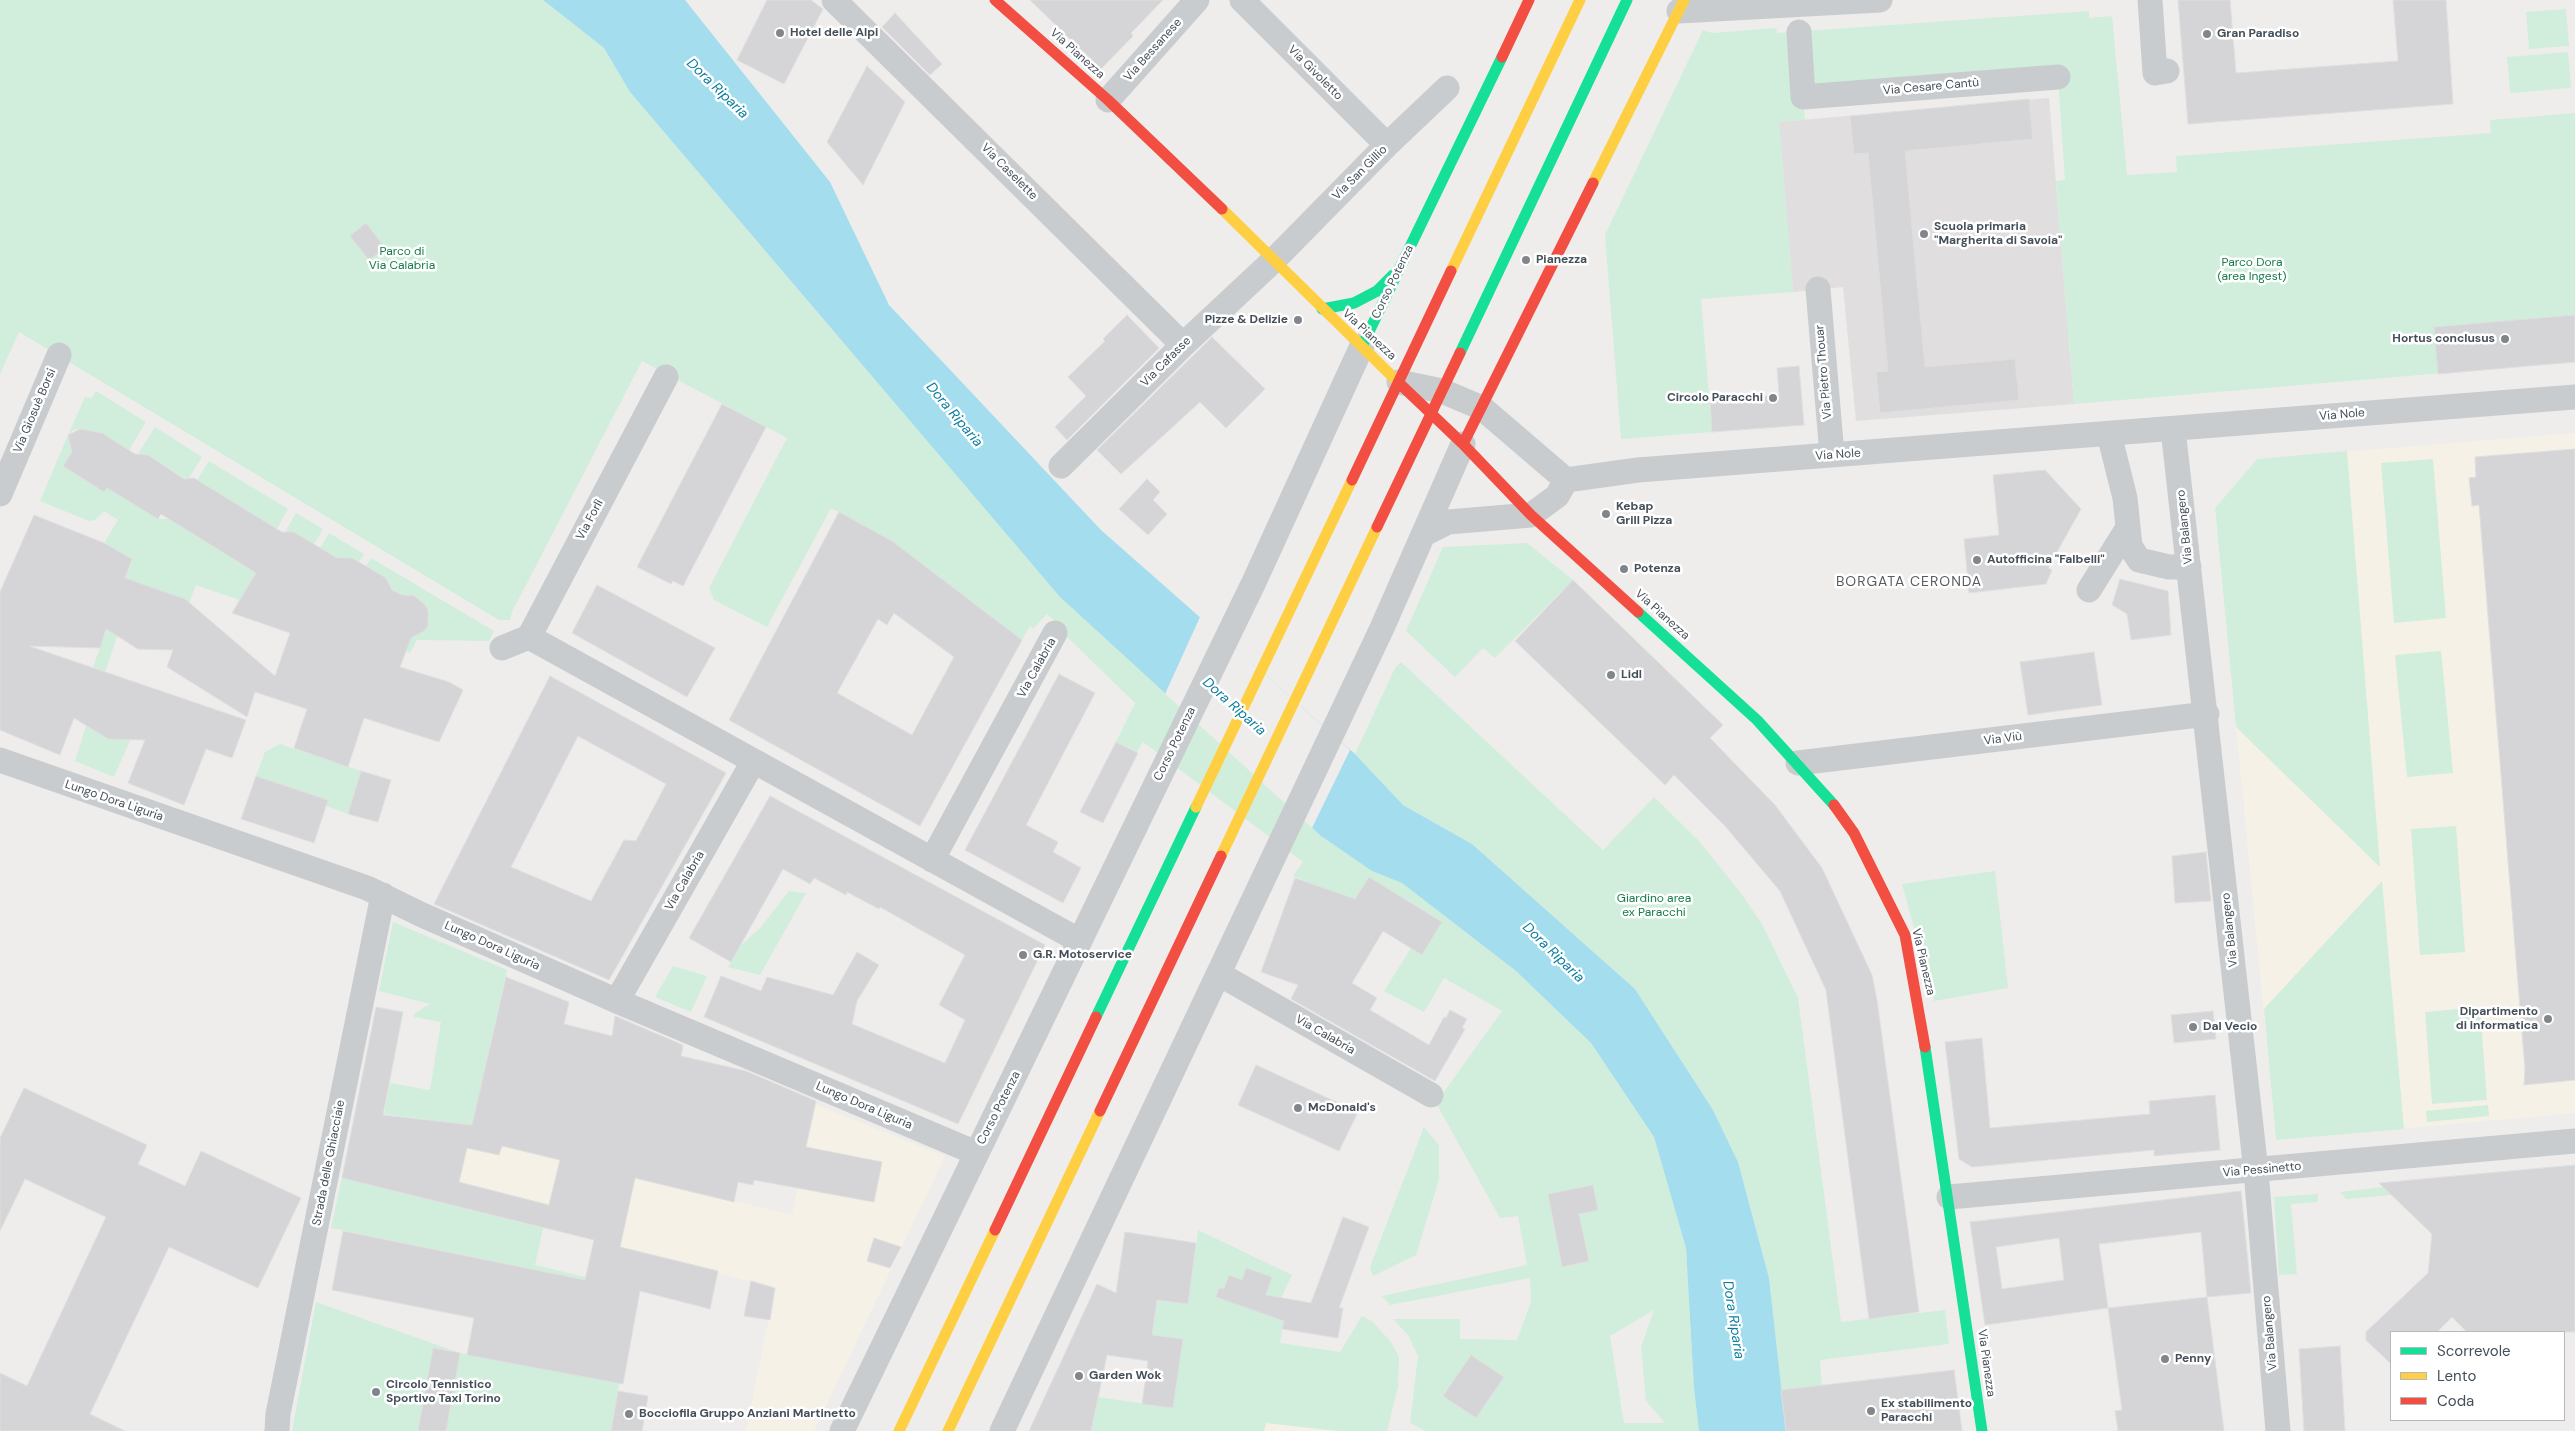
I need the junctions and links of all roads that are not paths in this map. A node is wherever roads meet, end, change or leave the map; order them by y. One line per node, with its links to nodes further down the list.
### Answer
1 (834, 0): 21 (street, Via Caselette)
2 (995, 0): 15 (main road, Via Pianezza)
3 (1197, 0): 15 (street, Via Bessanese)
4 (1242, 0): 16 (street, Via Givoletto)
5 (1529, 0): 18 (main road, Corso Potenza)
6 (1580, 0): 25 (main road)
7 (1627, 0): 26 (main road)
8 (1880, 0): 10 (street)
9 (2150, 0): 12 (street)
10 (1681, 6): 28 (main road)
11 (1799, 32): 13 (street, Via Cesare Cantù)
12 (2167, 72)
13 (2058, 77)
14 (1447, 88): 16 (street, Via San Gillio)
15 (1108, 100): 17 (main road, Via Pianezza)
16 (1387, 145): 17 (street, Via San Gillio)
17 (1274, 260): 20 (main road, Via Pianezza); 21 (street, Via Cafasse)
18 (1399, 269): 20 (main road); 22 (main road, Corso Potenza)
19 (1818, 289): 33 (street, Via Pietro Thouar)
20 (1322, 309): 22 (main road, Via Pianezza)
21 (1183, 345): 34 (street, Via Cafasse)
22 (1362, 346): 25 (main road, Via Pianezza); 51 (street, Corso Potenza)
23 (59, 355): 36 (street, Via Giosuè Borsi)
24 (666, 377): 43 (street, Via Forlì)
25 (1399, 382): 26 (street); 29 (main road, Via Pianezza); 61 (main road)
26 (1442, 391): 28 (street); 29 (main road)
27 (2575, 397): 30 (street, Via Nole)
28 (1482, 408): 32 (main road); 35 (street)
29 (1431, 415): 32 (main road, Via Pianezza); 62 (main road)
30 (2174, 429): 31 (street, Via Nole); 40 (street, Via Balangero)
31 (2110, 434): 33 (street, Via Nole); 38 (street)
32 (1463, 444): 37 (main road, Via Pianezza); 39 (street)
33 (1832, 455): 35 (street, Via Nole)
34 (1061, 466)
35 (1566, 480): 37 (street)
36 (0, 494)
37 (1531, 515): 39 (street); 48 (main road, Via Pianezza)
38 (2127, 529): 40 (street); 41 (street)
39 (1424, 534): 52 (street)
40 (2189, 567): 45 (street, Via Balangero)
41 (2089, 590)
42 (1056, 633): 49 (street, Via Calabria)
43 (529, 637): 44 (street); 47 (street)
44 (502, 648)
45 (2207, 714): 48 (street, Via Viù); 57 (street, Via Balangero)
46 (0, 760): 50 (street, Lungo Dora Liguria)
47 (753, 762): 49 (street); 53 (street, Via Calabria)
48 (1798, 763): 58 (main road, Via Pianezza)
49 (932, 860): 51 (street)
50 (383, 895): 53 (street, Lungo Dora Liguria); 59 (street, Strada delle Ghiacciaie)
51 (1080, 941): 56 (street, Corso Potenza)
52 (1219, 974): 54 (street, Via Calabria); 63 (street)
53 (617, 1001): 56 (street, Lungo Dora Liguria)
54 (1431, 1095)
55 (2575, 1141): 57 (street, Via Pessinetto)
56 (976, 1153): 60 (street, Corso Potenza)
57 (2256, 1171): 58 (street, Via Pessinetto); 65 (street, Via Balangero)
58 (1949, 1197): 64 (main road, Via Pianezza)
59 (277, 1431)
60 (842, 1431)
61 (899, 1431)
62 (948, 1431)
63 (1002, 1431)
64 (1982, 1431)
65 (2278, 1431)

